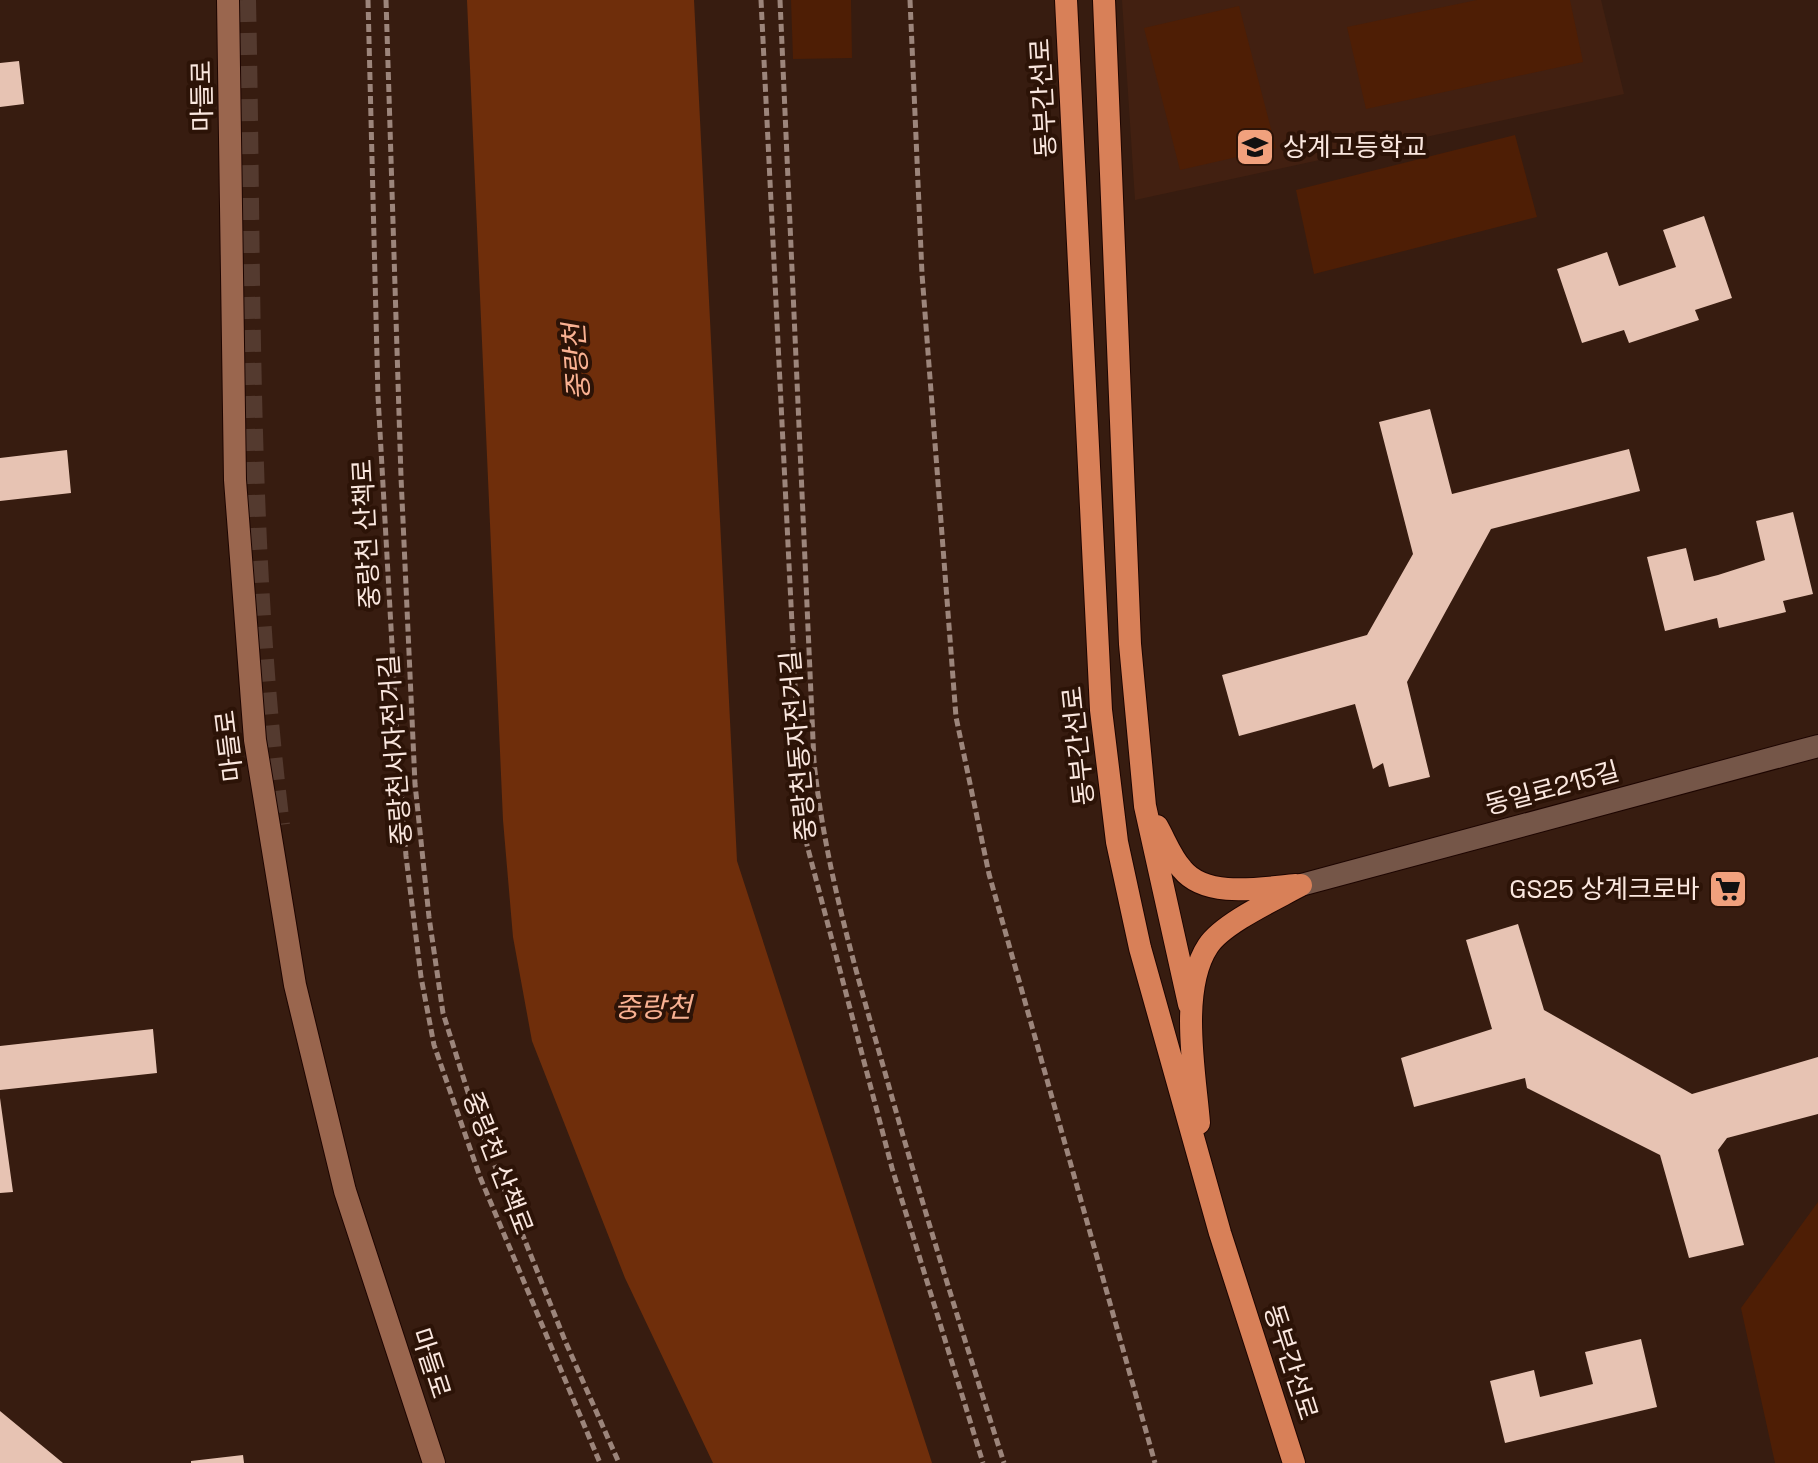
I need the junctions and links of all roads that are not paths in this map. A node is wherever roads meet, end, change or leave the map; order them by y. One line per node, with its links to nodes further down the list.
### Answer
1 (228, 0): 9 (main road, 마들로)
2 (1066, 0): 8 (highway, 동부간선로)
3 (1104, 0): 5 (highway)
4 (1818, 746): 6 (street, 동일로215길)
5 (1145, 806): 6 (highway); 7 (highway)
6 (1301, 885): 7 (highway)
7 (1189, 1004): 8 (highway)
8 (1204, 1176): 10 (highway, 동부간선로)
9 (434, 1463)
10 (1294, 1463)

